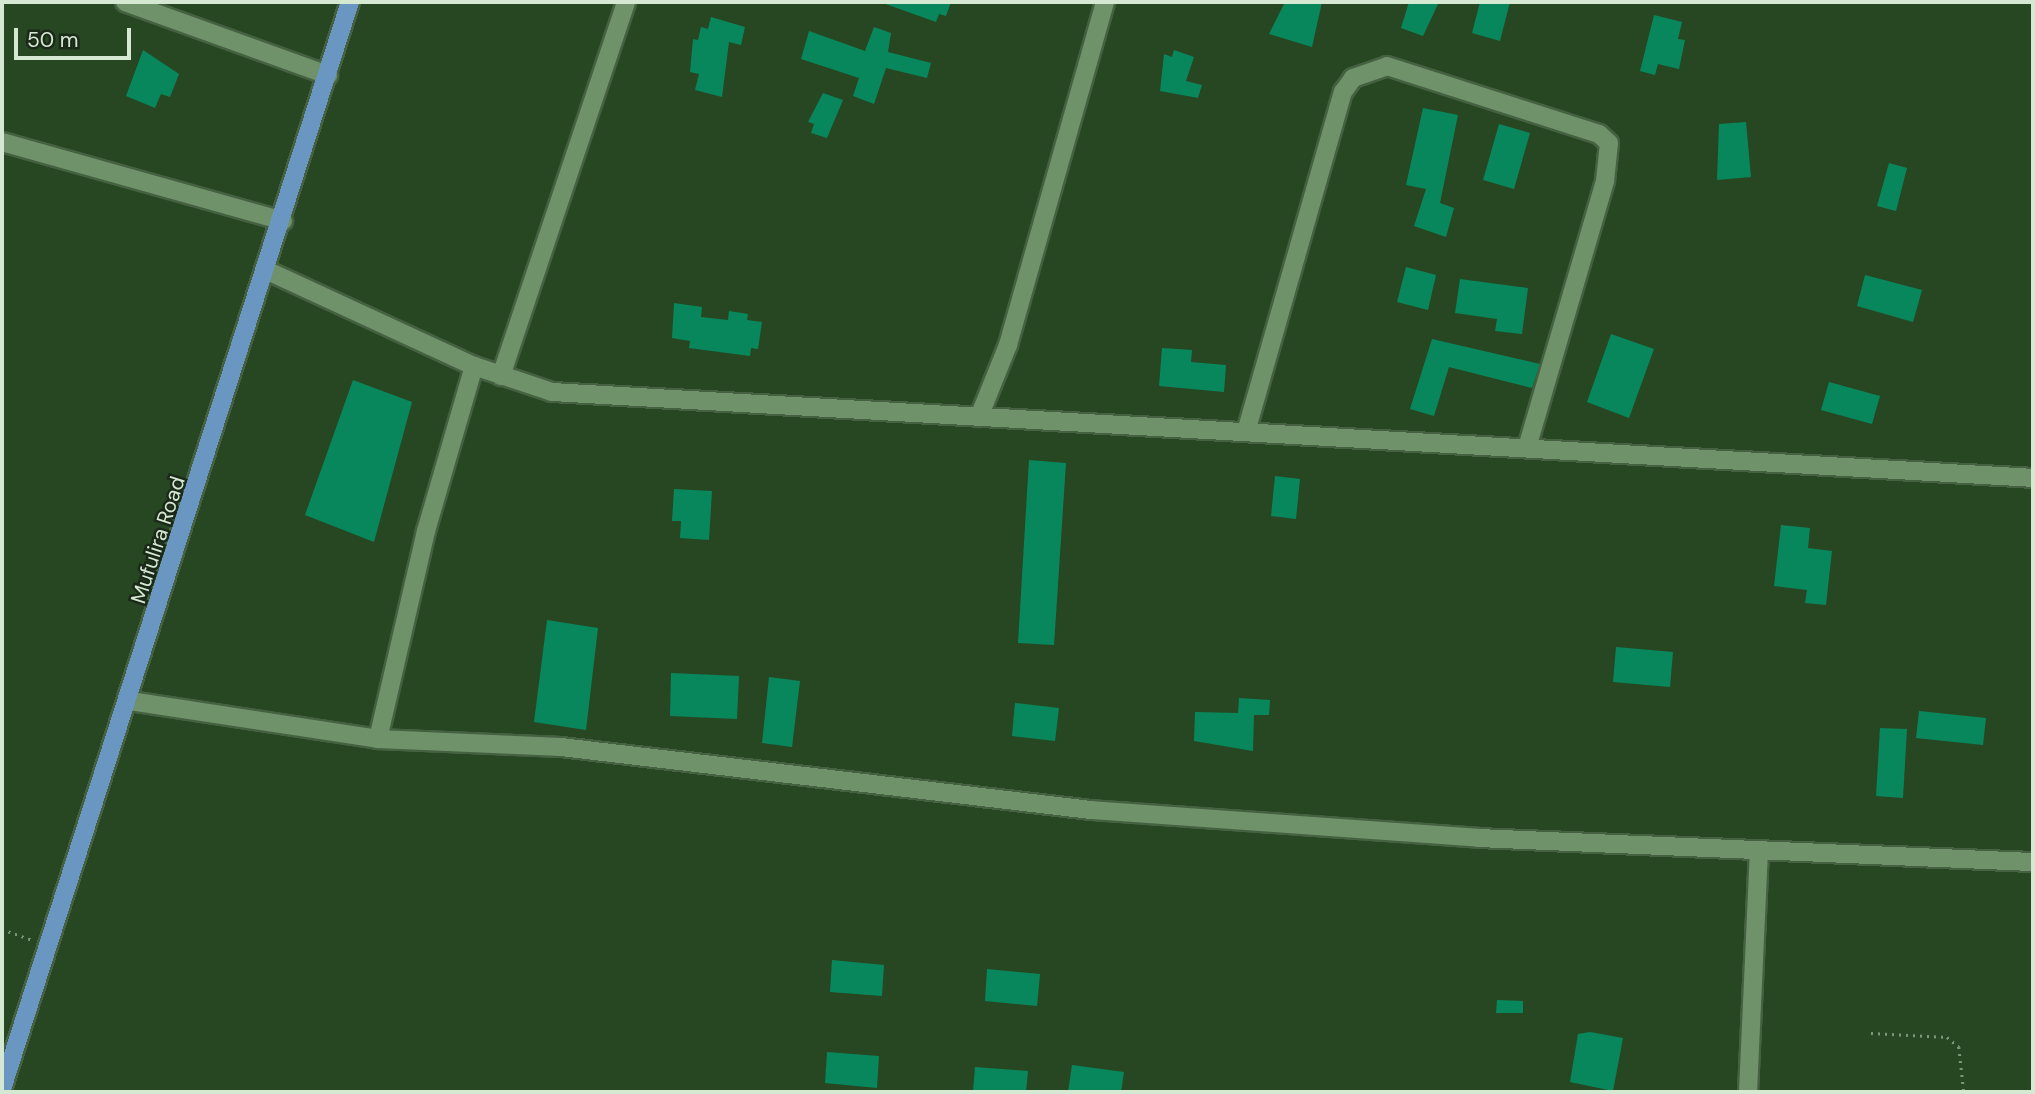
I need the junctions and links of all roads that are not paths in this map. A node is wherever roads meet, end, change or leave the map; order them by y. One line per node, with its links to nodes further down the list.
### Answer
1 (125, 2): 5 (street)
2 (350, 2): 5 (main road, Mufulira Road)
3 (626, 2): 10 (street)
4 (1105, 2): 11 (street)
5 (328, 75): 7 (main road, Mufulira Road)
6 (2, 142): 7 (street)
7 (284, 222): 8 (main road, Mufulira Road)
8 (268, 271): 9 (street); 15 (main road, Mufulira Road)
9 (474, 366): 10 (street); 16 (street)
10 (501, 376): 11 (street)
11 (979, 417): 12 (street)
12 (1246, 432): 13 (street); 13 (street)
13 (1527, 447): 14 (street)
14 (2033, 478)
15 (130, 701): 16 (street); 19 (main road, Mufulira Road)
16 (378, 739): 17 (street)
17 (1759, 851): 18 (street); 20 (street)
18 (2033, 862)
19 (3, 1091)
20 (1748, 1092)

